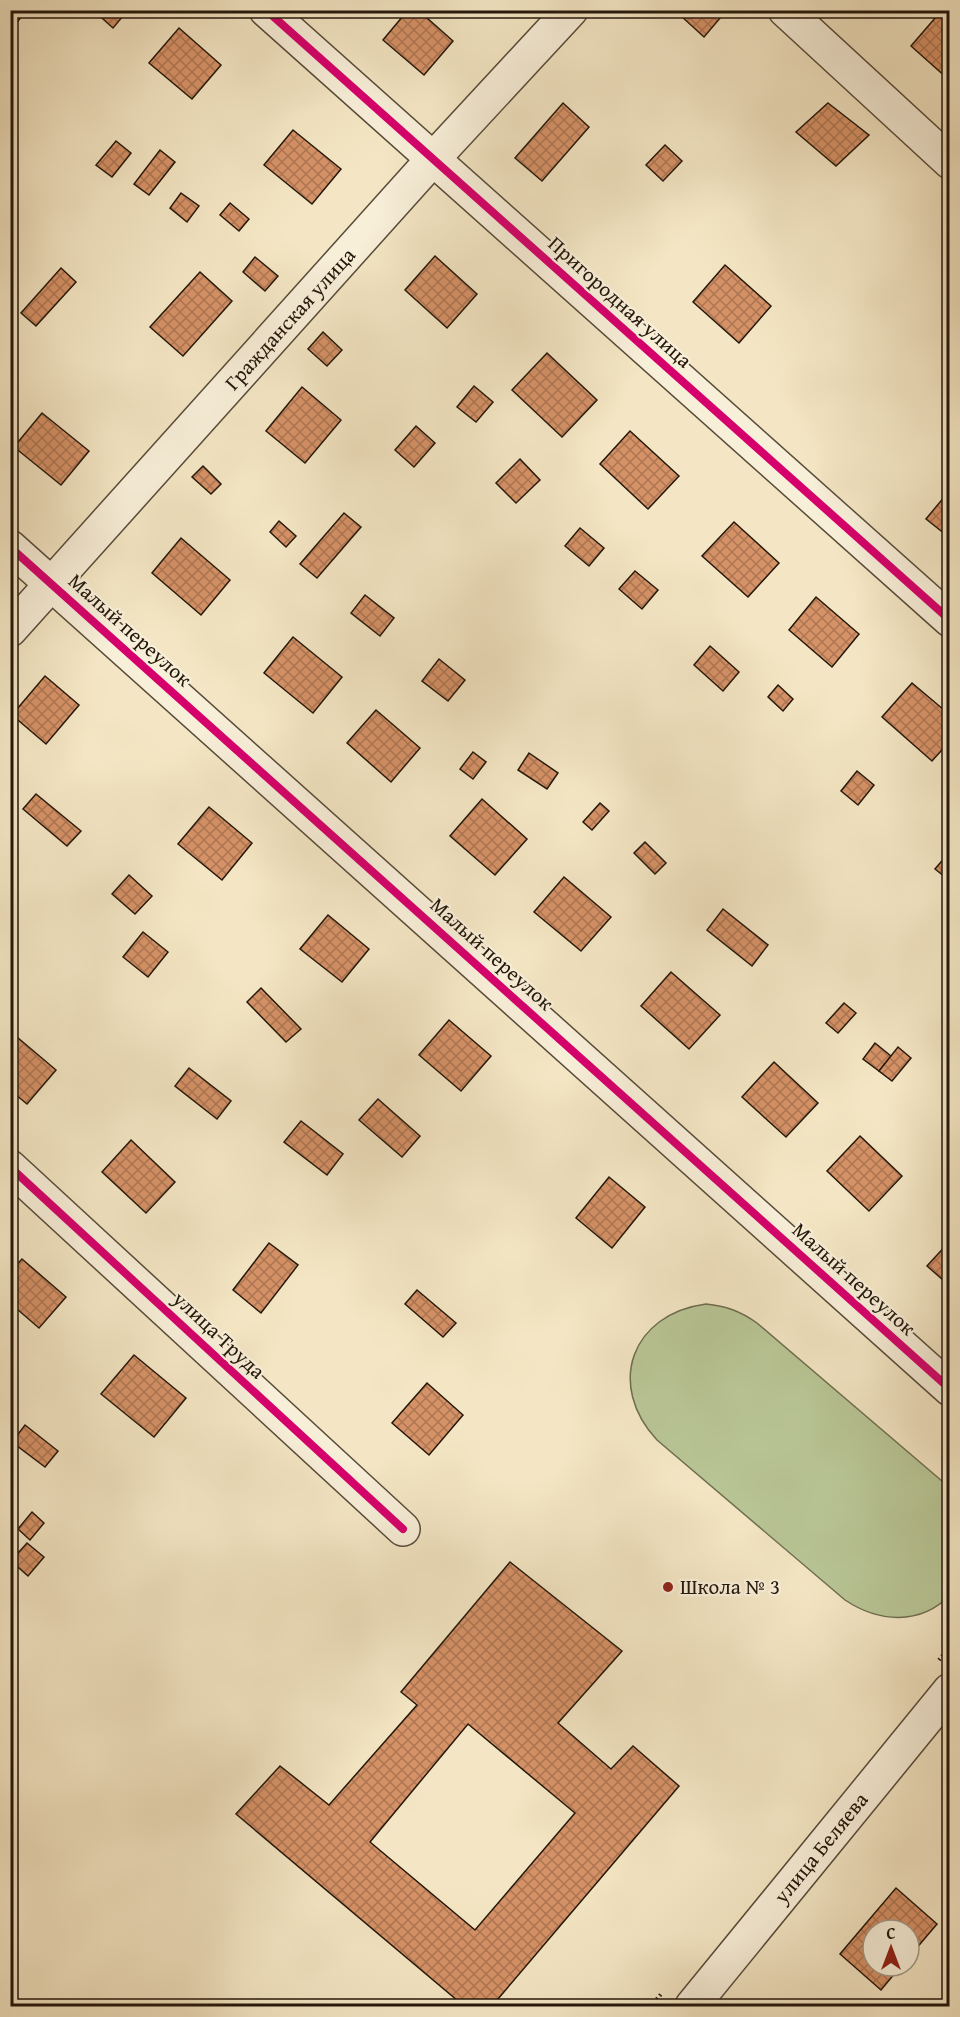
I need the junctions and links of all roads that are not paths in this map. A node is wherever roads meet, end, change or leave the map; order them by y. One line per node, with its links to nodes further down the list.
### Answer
1 (266, 10): 4 (street, Пригородная улица)
2 (571, 10): 4 (street, Гражданская улица)
3 (785, 10): 5 (street)
4 (433, 159): 7 (street, Гражданская улица); 8 (street, Пригородная улица)
5 (950, 162)
6 (10, 546): 7 (street, Малый переулок)
7 (52, 584): 9 (street, Гражданская улица); 11 (street, Малый переулок)
8 (950, 620)
9 (10, 630)
10 (10, 1167): 12 (street, улица Труда)
11 (950, 1389)
12 (403, 1529)
13 (950, 1690): 14 (street, улица Беляева)
14 (692, 2007)

